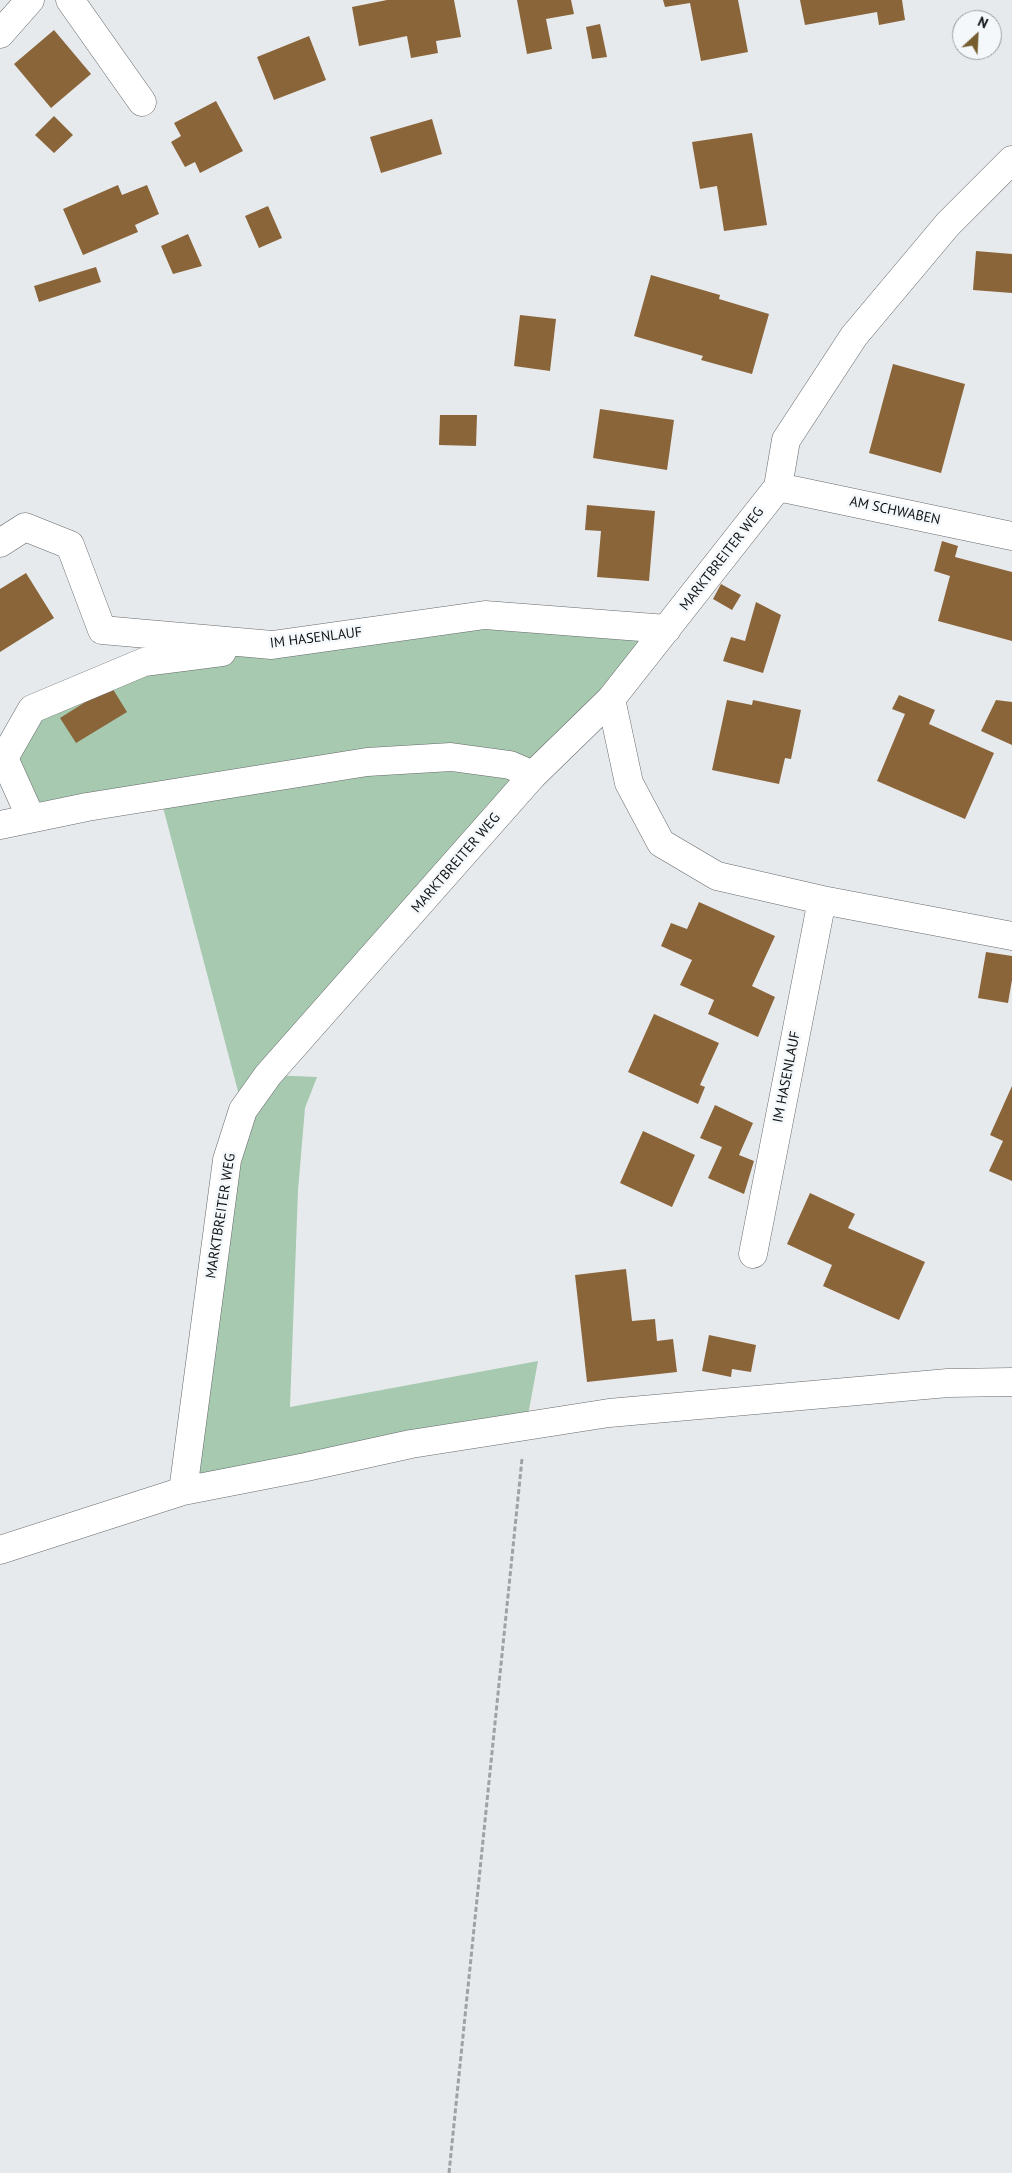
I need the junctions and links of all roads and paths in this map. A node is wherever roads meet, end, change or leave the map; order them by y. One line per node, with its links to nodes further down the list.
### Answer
1 (30, 0): 3 (street)
2 (70, 0): 4 (street)
3 (0, 34)
4 (142, 102)
5 (1012, 160): 6 (street, MARKTBREITER WEG)
6 (778, 487): 7 (street, AM SCHWABEN); 9 (street, MARKTBREITER WEG)
7 (1012, 536)
8 (0, 543): 10 (street, IM HASENLAUF)
9 (668, 629): 10 (street, IM HASENLAUF); 11 (street, MARKTBREITER WEG)
10 (272, 645): 13 (street)
11 (611, 699): 12 (street, MARKTBREITER WEG); 15 (street)
12 (533, 775): 13 (street); 20 (street, MARKTBREITER WEG)
13 (31, 818): 14 (street)
14 (0, 825)
15 (822, 900): 16 (street); 17 (street, IM HASENLAUF)
16 (1012, 936)
17 (753, 1254)
18 (1012, 1382): 19 (street)
19 (526, 1426): 20 (street); 22 (path)
20 (183, 1490): 21 (street)
21 (0, 1550)
22 (448, 2173)

